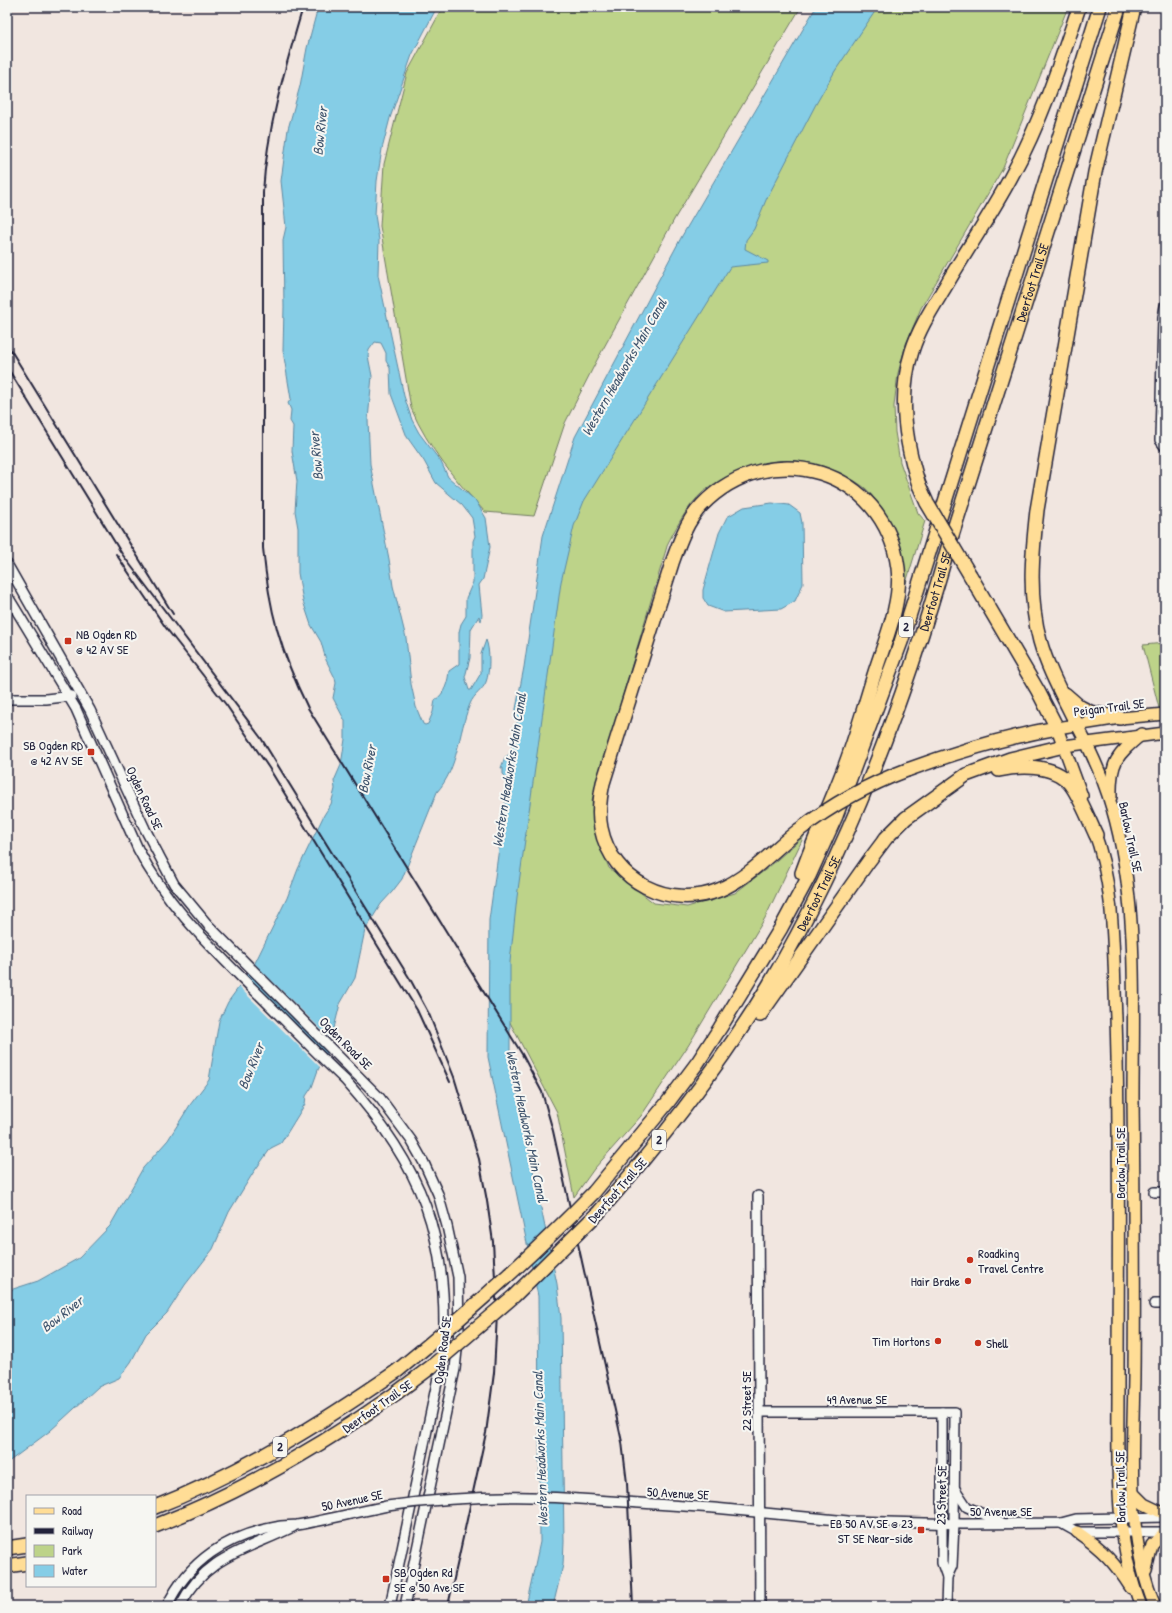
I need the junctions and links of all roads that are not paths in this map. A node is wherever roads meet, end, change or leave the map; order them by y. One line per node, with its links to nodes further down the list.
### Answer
1 (1079, 7): 16 (highway, bridge)
2 (1100, 7): 24 (highway, Deerfoot Trail SE / 2)
3 (1119, 7): 25 (highway, Deerfoot Trail SE / 2)
4 (1134, 7): 9 (highway)
5 (1165, 306): 6 (street)
6 (1165, 447)
7 (7, 564): 10 (street, Ogden Road SE)
8 (7, 595): 11 (street, Ogden Road SE)
9 (1059, 688): 14 (highway); 15 (highway)
10 (82, 695): 11 (street); 61 (street, Ogden Road SE)
11 (69, 696): 12 (street); 60 (street, Ogden Road SE)
12 (7, 699)
13 (1165, 714): 14 (main road, Peigan Trail SE)
14 (1120, 718): 15 (main road, Peigan Trail SE)
15 (1077, 725): 16 (main road, Peigan Trail SE); 19 (main road, Barlow Trail SE)
16 (1057, 728): 20 (main road, Barlow Trail SE); 24 (highway, bridge)
17 (1165, 733): 18 (main road)
18 (1142, 734): 19 (main road); 22 (main road)
19 (1086, 742): 20 (main road); 22 (main road, Barlow Trail SE)
20 (1064, 746): 21 (highway); 23 (main road, Barlow Trail SE)
21 (952, 786): 23 (highway); 25 (highway)
22 (1112, 808): 35 (main road, Barlow Trail SE)
23 (1096, 835): 39 (main road, Barlow Trail SE)
24 (782, 928): 36 (highway, Deerfoot Trail SE / 2, bridge)
25 (727, 1050): 45 (highway, Deerfoot Trail SE / 2, bridge)
26 (1154, 1192): 27 (street)
27 (1165, 1192)
28 (758, 1196): 31 (street, 22 Street SE)
29 (1154, 1304): 30 (street)
30 (1165, 1304)
31 (759, 1412): 32 (street, 49 Avenue SE); 37 (street, 22 Street SE)
32 (942, 1412): 33 (street, 49 Avenue SE); 42 (street, 23 Street SE)
33 (955, 1412): 34 (street, 23 Street SE)
34 (955, 1489): 43 (street, 23 Street SE); 44 (street)
35 (1133, 1493): 38 (main road); 40 (main road, Barlow Trail SE)
36 (156, 1507)
37 (760, 1512): 42 (street, 50 Avenue SE); 46 (street, 50 Avenue SE, bridge); 62 (street, 22 Street SE)
38 (1165, 1516): 40 (street, 50 Avenue SE)
39 (1120, 1518): 40 (street, 50 Avenue SE); 41 (street, 50 Avenue SE); 48 (main road, Barlow Trail SE)
40 (1134, 1518): 49 (main road, Barlow Trail SE)
41 (1061, 1523): 44 (street, 50 Avenue SE); 47 (street)
42 (942, 1524): 43 (street, 50 Avenue SE); 56 (street, 23 Street SE)
43 (954, 1524): 44 (street, 50 Avenue SE); 56 (street, 23 Street SE)
44 (1004, 1524)
45 (156, 1526)
46 (296, 1526): 58 (street, 50 Avenue SE); 59 (street, 50 Avenue SE)
47 (1077, 1532): 48 (street); 57 (main road)
48 (1122, 1532): 49 (street); 57 (main road, Barlow Trail SE)
49 (1135, 1532): 50 (street); 55 (main road, Barlow Trail SE)
50 (1165, 1532): 55 (main road)
51 (26, 1545): 52 (highway)
52 (7, 1548)
53 (26, 1563): 54 (highway)
54 (7, 1566)
55 (1146, 1574): 64 (main road, Barlow Trail SE)
56 (947, 1577): 63 (street, 23 Street SE)
57 (1140, 1602)
58 (167, 1606)
59 (180, 1606)
60 (390, 1606)
61 (405, 1606)
62 (760, 1606)
63 (946, 1606)
64 (1155, 1606)

